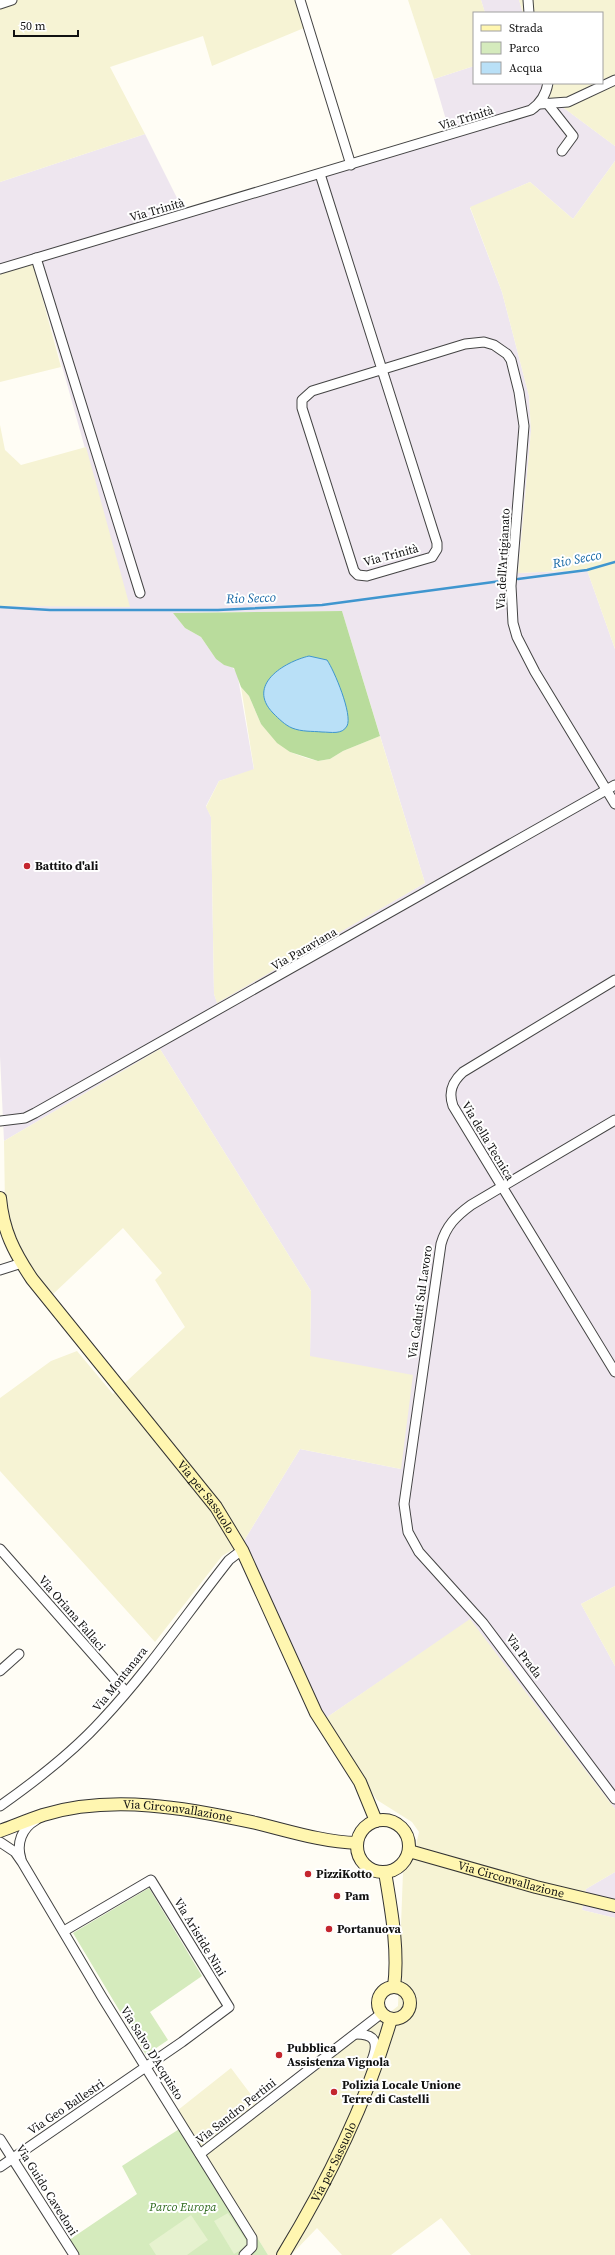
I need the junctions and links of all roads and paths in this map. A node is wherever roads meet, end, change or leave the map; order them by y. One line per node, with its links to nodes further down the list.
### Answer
1 (12, 0): 4 (street)
2 (300, 0): 10 (street)
3 (528, 0): 5 (street)
4 (0, 4)
5 (529, 12)
6 (615, 80): 8 (street, Via Trinità)
7 (548, 84): 8 (street)
8 (544, 104): 9 (street); 10 (street, Via Trinità)
9 (562, 151)
10 (351, 165): 11 (street, Via Trinità)
11 (320, 174): 12 (street, Via Trinità); 15 (street, Via Trinità)
12 (36, 258): 13 (street, Via Trinità); 16 (street)
13 (0, 269)
14 (494, 345): 15 (street, Via Trinità); 18 (street, Via dell'Artigianato)
15 (381, 370): 15 (street, Via Trinità)
16 (140, 593)
17 (615, 784): 18 (street, Via Paraviana)
18 (606, 790): 19 (street, Via dell'Artigianato); 22 (street, Via Paraviana)
19 (615, 804)
20 (615, 980): 23 (street, Via della Tecnica)
21 (615, 1120): 23 (street, Via Caduti Sul Lavoro)
22 (0, 1121)
23 (503, 1188): 27 (street, Via della Tecnica); 28 (street, Via Caduti Sul Lavoro)
24 (0, 1198): 25 (main road, Via per Sassuolo)
25 (22, 1263): 26 (street); 30 (main road, Via per Sassuolo)
26 (0, 1270)
27 (615, 1372)
28 (408, 1532): 34 (street, Via Prada)
29 (0, 1548): 33 (street, Via Oriana Fallaci)
30 (242, 1550): 33 (street, Via Montanara); 37 (main road, Via per Sassuolo)
31 (19, 1654): 32 (street)
32 (0, 1671)
33 (126, 1692): 35 (street, Via Montanara)
34 (615, 1799)
35 (0, 1806)
36 (43, 1815): 38 (main road, Via Circonvallazione); 40 (main road, Via Circonvallazione); 42 (street, Via Salvo D'Acquisto)
37 (376, 1821): 40 (main road); 41 (main road)
38 (0, 1831)
39 (0, 1842): 42 (street, Via Salvo D'Acquisto)
40 (357, 1843): 43 (main road)
41 (408, 1851): 43 (main road); 44 (main road, Via Circonvallazione)
42 (22, 1862): 45 (street, Via Salvo D'Acquisto)
43 (385, 1872): 46 (main road)
44 (615, 1906)
45 (64, 1931): 49 (street, Via Salvo D'Acquisto); 49 (street, Via Aristide Nini)
46 (394, 1987): 47 (main road); 47 (main road)
47 (386, 2016): 48 (street, Via Sandro Pertini); 50 (main road, Via per Sassuolo)
48 (356, 2034): 50 (street); 52 (street, Via Sandro Pertini)
49 (146, 2066): 52 (street, Via Salvo D'Acquisto); 53 (street, Via Geo Ballestri)
50 (370, 2085): 57 (main road, Via per Sassuolo)
51 (0, 2139): 53 (street, Via Guido Cavedoni)
52 (200, 2154): 56 (street, Via Salvo D'Acquisto)
53 (13, 2158): 54 (street, Via Geo Ballestri); 55 (street, Via Guido Cavedoni)
54 (0, 2167)
55 (74, 2255)
56 (244, 2255)
57 (283, 2255)

